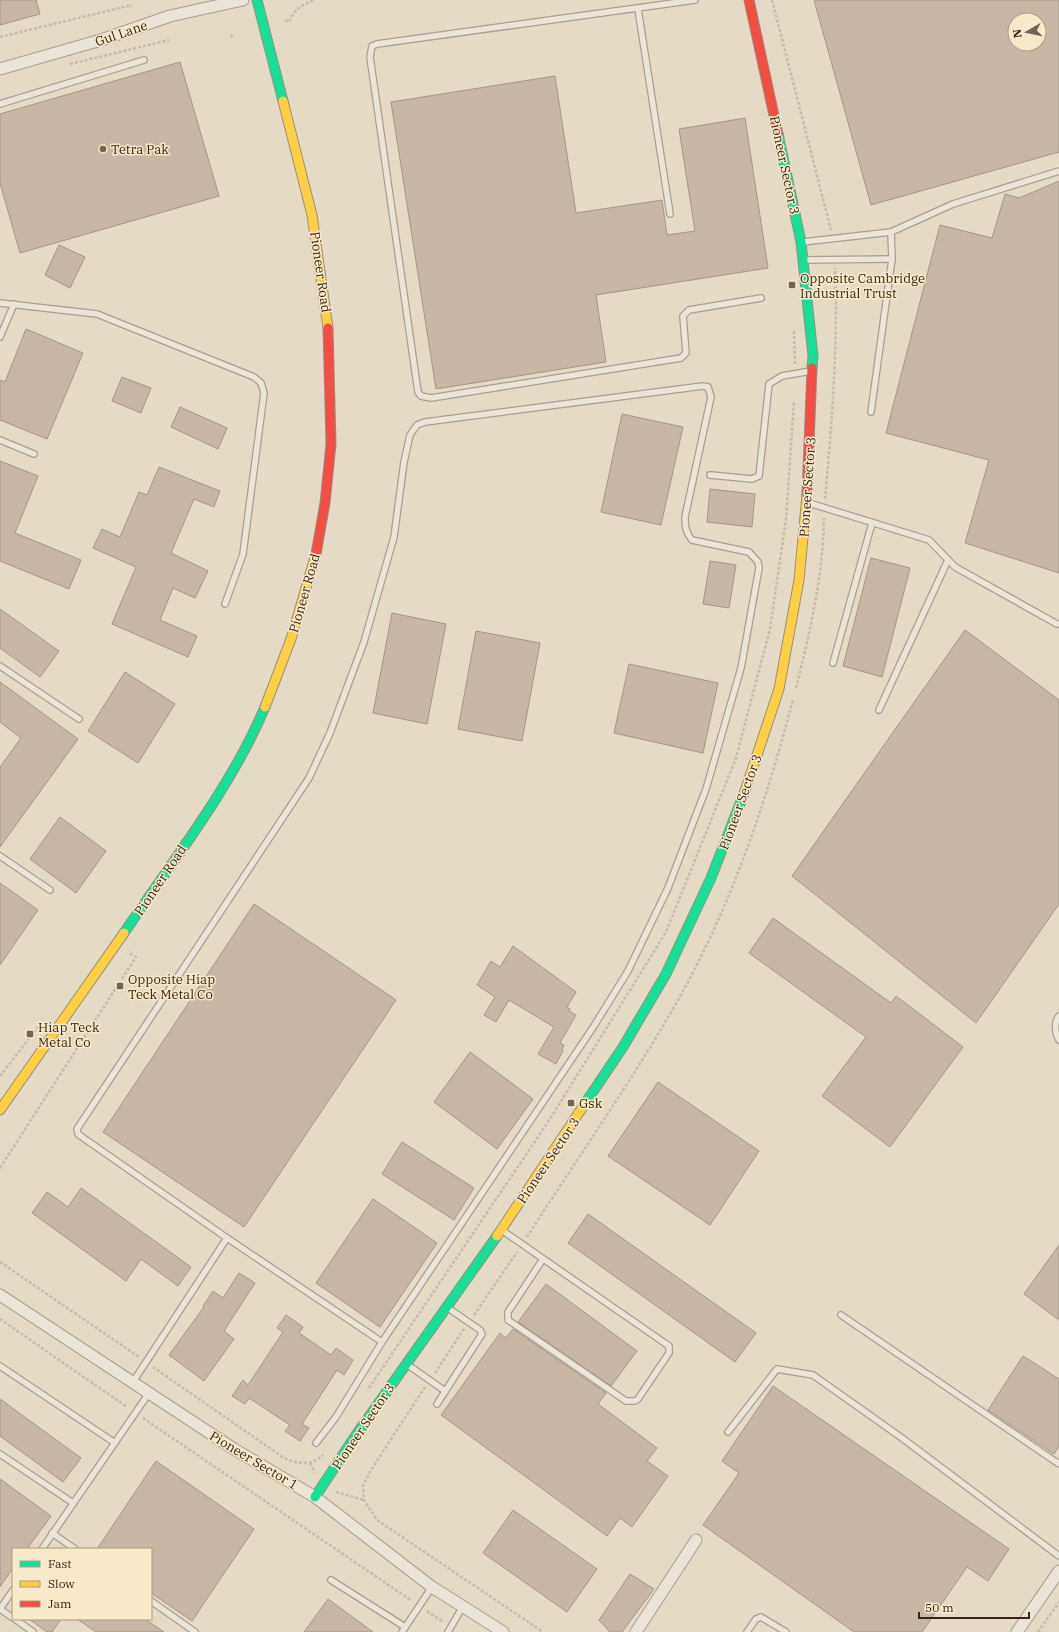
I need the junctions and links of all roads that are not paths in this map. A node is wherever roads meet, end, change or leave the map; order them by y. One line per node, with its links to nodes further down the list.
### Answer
1 (243, 0): 7 (street, Gul Lane)
2 (256, 0): 37 (street, Pioneer Road)
3 (695, 0): 5 (lane)
4 (749, 0): 12 (street, Pioneer Sector 3)
5 (638, 9): 10 (lane); 15 (lane)
6 (144, 60): 8 (lane)
7 (0, 69)
8 (0, 104)
9 (1059, 171): 11 (lane)
10 (670, 214)
11 (891, 232): 12 (lane); 13 (lane)
12 (801, 242): 14 (street, Pioneer Sector 3)
13 (892, 259): 14 (lane); 20 (lane)
14 (804, 260): 19 (street, Pioneer Sector 3)
15 (761, 298)
16 (0, 303): 17 (lane)
17 (14, 304): 18 (lane); 27 (lane)
18 (0, 337)
19 (813, 370): 23 (lane); 24 (street, Pioneer Sector 3)
20 (871, 412)
21 (0, 440): 22 (lane)
22 (34, 454)
23 (710, 474)
24 (807, 502): 25 (lane); 38 (street, Pioneer Sector 3)
25 (872, 523): 26 (lane); 29 (lane)
26 (948, 560): 28 (lane); 31 (lane)
27 (225, 604)
28 (1056, 624)
29 (833, 663)
30 (0, 666): 32 (lane)
31 (879, 710)
32 (78, 719)
33 (0, 856): 34 (lane)
34 (50, 890)
35 (1059, 1016): 36 (lane)
36 (1059, 1040)
37 (0, 1110)
38 (502, 1230): 40 (lane); 42 (street, Pioneer Sector 3)
39 (227, 1238): 44 (lane); 44 (lane); 47 (lane)
40 (543, 1259): 40 (lane)
41 (0, 1295): 47 (street, Pioneer Sector 1)
42 (448, 1308): 45 (street, Pioneer Sector 3); 48 (lane)
43 (841, 1315): 55 (lane)
44 (382, 1342): 53 (lane)
45 (406, 1364): 48 (lane); 56 (street, Pioneer Sector 3)
46 (0, 1366): 52 (lane)
47 (133, 1382): 49 (street, Pioneer Sector 1)
48 (445, 1391): 50 (lane)
49 (149, 1392): 52 (lane); 56 (street, Pioneer Sector 1)
50 (437, 1404)
51 (728, 1432): 62 (lane)
52 (115, 1443): 57 (lane)
53 (316, 1443)
54 (0, 1454): 57 (lane)
55 (1059, 1464)
56 (315, 1497): 65 (street, Pioneer Sector 1)
57 (73, 1503): 58 (lane)
58 (52, 1533): 60 (lane); 61 (lane)
59 (696, 1540): 77 (street)
60 (43, 1548)
61 (74, 1548)
62 (1059, 1556)
63 (1059, 1571): 80 (street)
64 (331, 1580): 73 (lane)
65 (432, 1587): 68 (street, Pioneer Sector 1); 73 (lane)
66 (12, 1591): 69 (lane)
67 (152, 1602): 75 (lane)
68 (463, 1606): 72 (lane); 76 (street, Pioneer Sector 1)
69 (0, 1609): 70 (lane)
70 (12, 1617)
71 (17, 1620): 74 (lane)
72 (449, 1629)
73 (403, 1630)
74 (33, 1632)
75 (195, 1632)
76 (503, 1632)
77 (636, 1632)
78 (747, 1632): 79 (lane)
79 (786, 1632)
80 (1017, 1632)

